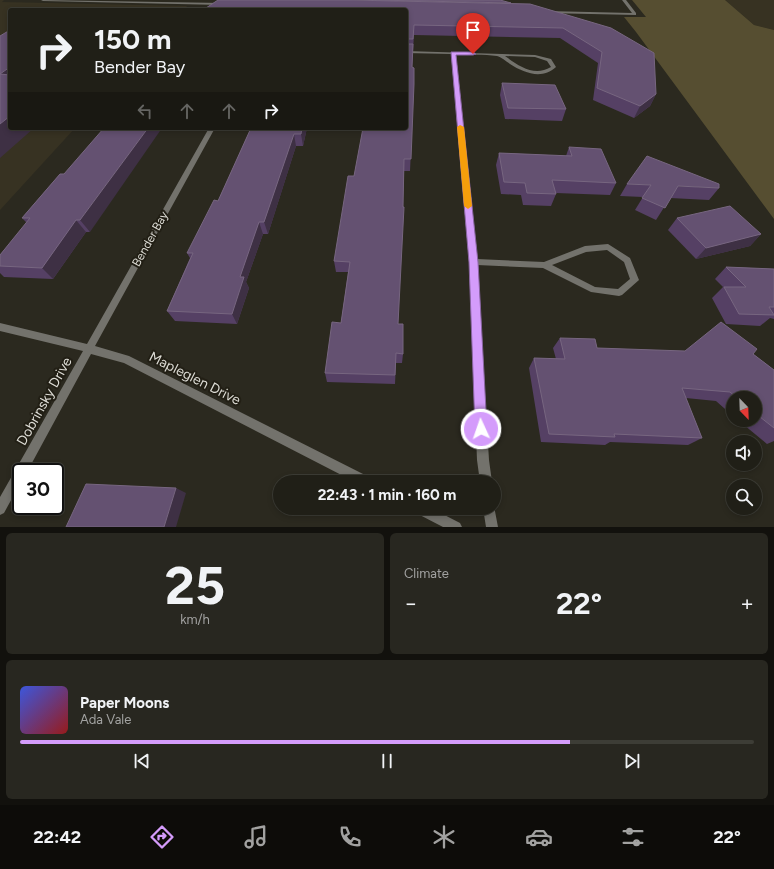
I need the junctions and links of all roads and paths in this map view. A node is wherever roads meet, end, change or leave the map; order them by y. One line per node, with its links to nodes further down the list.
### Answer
1 (43, 0): 3 (street)
2 (624, 0): 4 (street)
3 (226, 4)
4 (544, 12)
5 (408, 52): 6 (street)
6 (453, 53): 7 (street); 9 (street)
7 (500, 55): 7 (street)
8 (211, 130): 12 (street, Bender Bay)
9 (473, 262): 10 (street); 14 (street)
10 (544, 264): 10 (street)
11 (0, 327): 12 (street, Mapleglen Drive)
12 (88, 349): 13 (street, Mapleglen Drive); 15 (street, Dobrinsky Drive)
13 (353, 475)
14 (485, 475)
15 (0, 509)
16 (432, 515): 18 (street)
17 (490, 515): 19 (street)
18 (456, 527)
19 (492, 527)

